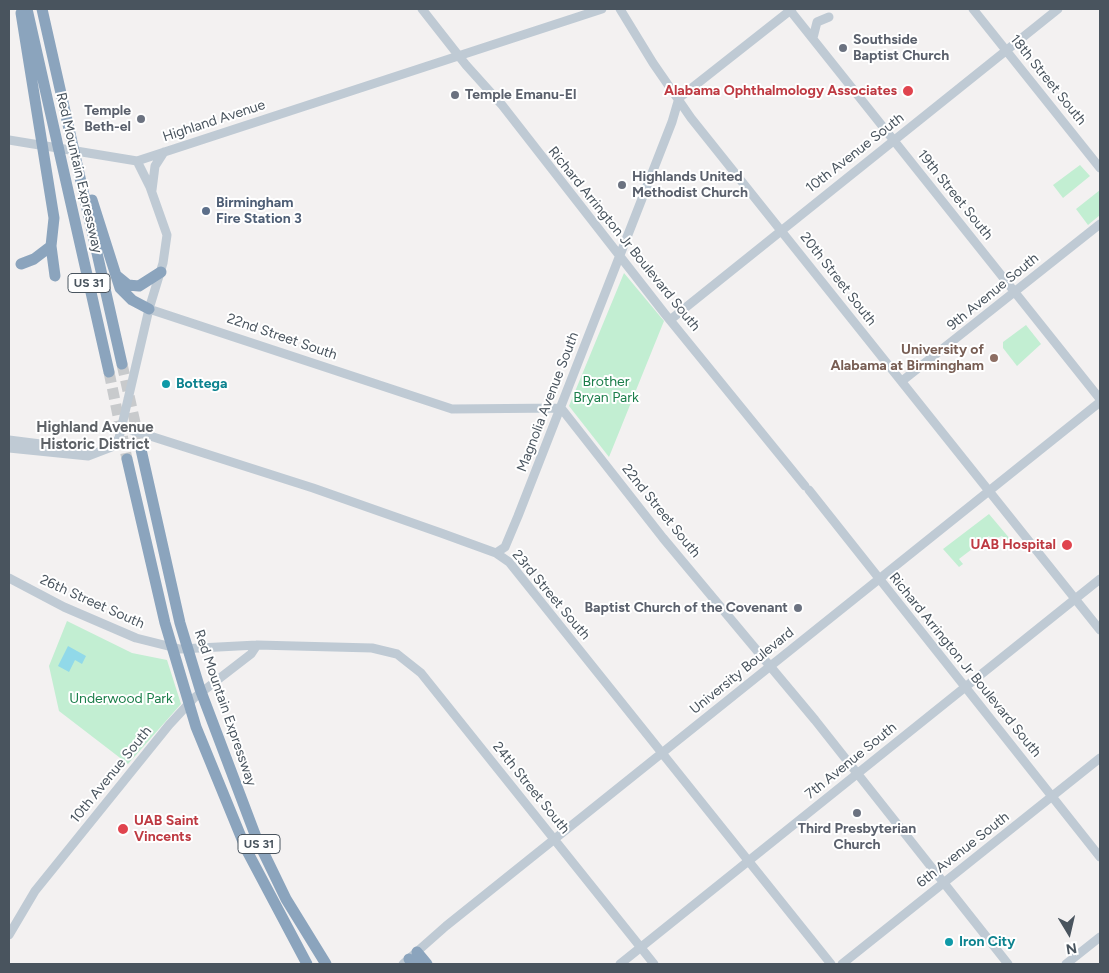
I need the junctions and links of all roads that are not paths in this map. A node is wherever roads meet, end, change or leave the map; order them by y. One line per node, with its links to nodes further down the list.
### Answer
1 (21, 9): 24 (highway)
2 (26, 9): 34 (highway, Red Mountain Expressway / US 31)
3 (42, 9): 21 (highway, Red Mountain Expressway / US 31)
4 (422, 9): 13 (street, Richard Arrington Jr Boulevard South)
5 (602, 9): 13 (street, Highland Avenue)
6 (620, 9): 14 (street, 20th Street South)
7 (790, 9): 11 (street, 19th Street South); 14 (street)
8 (973, 9): 12 (street, 18th Street South)
9 (1058, 9): 12 (street, 10th Avenue South)
10 (829, 17): 11 (street)
11 (813, 38): 16 (street, 19th Street South)
12 (1007, 50): 16 (street, 10th Avenue South); 19 (street, 18th Street South)
13 (459, 55): 17 (street, Highland Avenue); 25 (street, Richard Arrington Jr Boulevard South)
14 (679, 98): 23 (street, 20th Street South); 25 (street, Magnolia Avenue South)
15 (9, 140): 18 (street)
16 (894, 140): 23 (street, 10th Avenue South); 30 (street, 19th Street South)
17 (164, 152): 18 (street, Highland Avenue); 20 (street)
18 (137, 160): 20 (street)
19 (1100, 168)
20 (152, 195): 27 (street)
21 (88, 196): 28 (highway); 33 (highway, Red Mountain Expressway / US 31)
22 (1100, 224): 30 (street, 9th Avenue South)
23 (781, 229): 32 (street, 10th Avenue South); 35 (street, 20th Street South)
24 (51, 246): 26 (highway); 29 (highway)
25 (621, 257): 32 (street, Richard Arrington Jr Boulevard South); 37 (street, Magnolia Avenue South)
26 (21, 264)
27 (161, 272): 28 (highway); 31 (street)
28 (116, 275): 31 (highway)
29 (55, 276)
30 (1015, 292): 35 (street, 9th Avenue South); 36 (street, 19th Street South)
31 (149, 309): 37 (street, 22nd Street South); 38 (street)
32 (670, 320): 47 (street, Richard Arrington Jr Boulevard South)
33 (122, 364)
34 (109, 372)
35 (902, 381): 44 (street, 20th Street South)
36 (1100, 400): 44 (street, University Boulevard)
37 (560, 408): 45 (street, Magnolia Avenue South); 52 (street, 22nd Street South)
38 (122, 427): 42 (street); 45 (street, 23rd Street South)
39 (9, 440): 42 (street)
40 (140, 444): 67 (highway, Red Mountain Expressway / US 31)
41 (9, 448): 42 (street)
42 (96, 453)
43 (127, 459): 66 (highway, US 31)
44 (990, 491): 47 (street, University Boulevard); 49 (street, 20th Street South)
45 (496, 553): 54 (street, 23rd Street South)
46 (9, 578): 51 (street, 26th Street South)
47 (880, 580): 52 (street, University Boulevard); 53 (street, Richard Arrington Jr Boulevard South)
48 (1100, 580): 49 (street, 7th Avenue South)
49 (1076, 599): 50 (street, 20th Street South); 53 (street, 7th Avenue South)
50 (1100, 630)
51 (257, 645): 58 (street, 24th Street South); 62 (street, 10th Avenue South)
52 (770, 667): 54 (street, University Boulevard); 56 (street, 22nd Street South)
53 (966, 686): 56 (street, 7th Avenue South); 57 (street, Richard Arrington Jr Boulevard South)
54 (662, 752): 58 (street, University Boulevard); 60 (street, 23rd Street South)
55 (1100, 758): 57 (street, 6th Avenue South)
56 (856, 774): 60 (street, 7th Avenue South); 61 (street, 22nd Street South)
57 (1052, 797): 59 (street, Richard Arrington Jr Boulevard South); 61 (street, 6th Avenue South)
58 (555, 839): 64 (street, 24th Street South); 65 (street, University Boulevard)
59 (1100, 856)
60 (749, 860): 64 (street, 7th Avenue South); 71 (street, 23rd Street South)
61 (943, 883): 72 (street, 6th Avenue South); 73 (street, 22nd Street South)
62 (9, 935)
63 (1100, 937): 74 (street)
64 (641, 948): 69 (street, 7th Avenue South); 70 (street, 24th Street South)
65 (411, 960): 68 (highway)
66 (307, 964)
67 (326, 964)
68 (427, 964)
69 (620, 964)
70 (654, 964)
71 (831, 964)
72 (842, 964)
73 (1008, 964)
74 (1066, 964)

